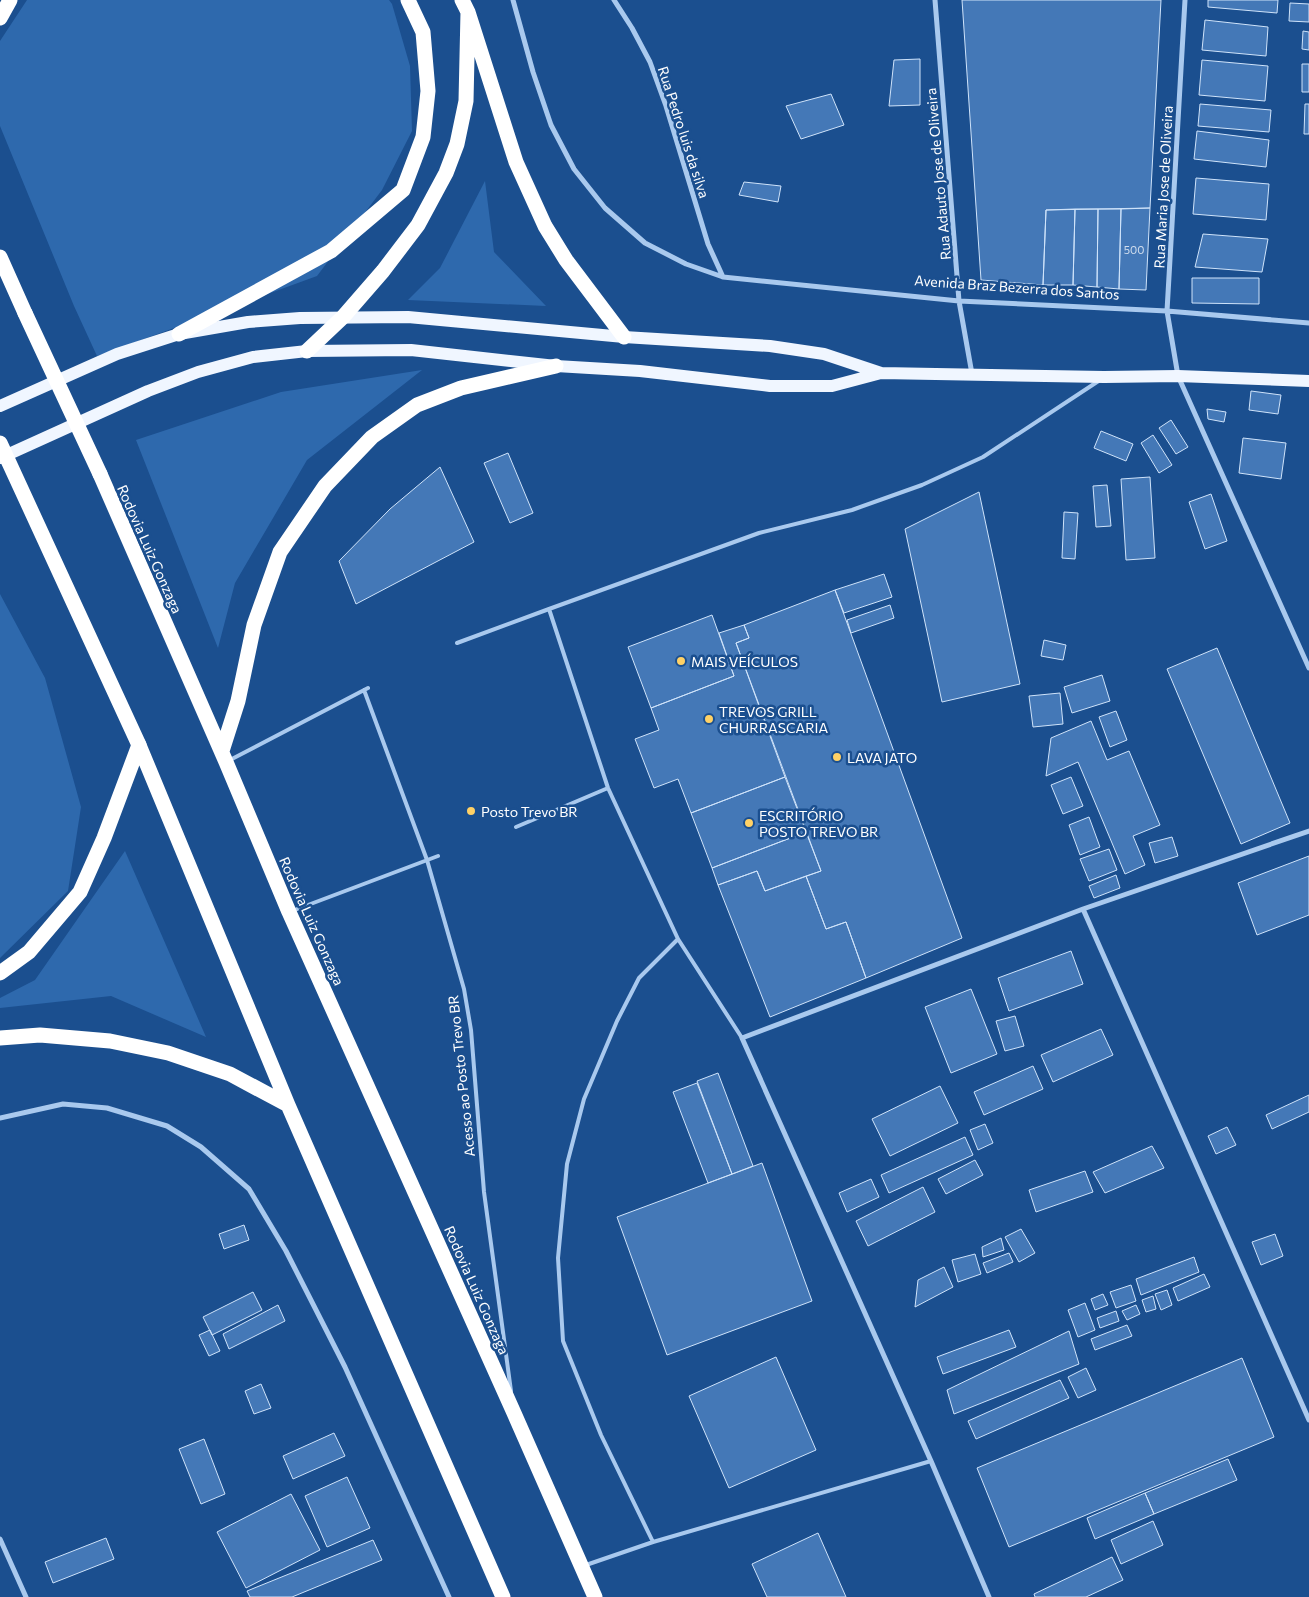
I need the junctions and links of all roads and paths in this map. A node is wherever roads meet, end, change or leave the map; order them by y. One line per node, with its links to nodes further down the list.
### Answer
1 (10, 0): 8 (highway)
2 (408, 0): 15 (highway)
3 (513, 0): 10 (street, Avenida Braz Bezerra dos Santos)
4 (614, 0): 10 (street, Rua Pedro luis da silva)
5 (935, 0): 11 (street, Rua Adauto Jose de Oliveira)
6 (1185, 0): 12 (street, Rua Maria Jose de Oliveira)
7 (465, 6): 13 (highway); 16 (highway)
8 (0, 18)
9 (0, 257): 31 (highway, Rodovia Luiz Gonzaga, bridge)
10 (723, 277): 11 (street, Avenida Braz Bezerra dos Santos)
11 (959, 301): 12 (street, Avenida Braz Bezerra dos Santos); 20 (street, Rua Adauto Jose de Oliveira)
12 (1167, 311): 14 (street, Avenida Braz Bezerra dos Santos); 21 (street, Rua Maria Jose de Oliveira)
13 (343, 317): 15 (main road); 16 (main road); 17 (highway)
14 (1309, 324)
15 (179, 334): 24 (main road)
16 (624, 337): 19 (main road)
17 (307, 351): 18 (main road); 26 (main road)
18 (556, 366): 19 (main road); 31 (highway)
19 (881, 373): 20 (main road)
20 (972, 375): 22 (main road)
21 (1178, 376): 22 (main road); 23 (main road); 29 (street, Rua Maria Jose de Oliveira)
22 (1104, 377): 27 (lane)
23 (1309, 381)
24 (0, 406)
25 (0, 443): 30 (highway, bridge)
26 (0, 458)
27 (549, 610): 28 (lane); 32 (lane)
28 (457, 643)
29 (1309, 668)
30 (139, 745): 40 (highway); 43 (highway)
31 (224, 756): 36 (lane, Acesso ao Posto Trevo BR); 38 (highway, Rodovia Luiz Gonzaga)
32 (608, 788): 33 (lane); 39 (lane)
33 (516, 827)
34 (1309, 830): 37 (street)
35 (438, 856): 36 (lane)
36 (427, 860): 38 (lane); 45 (lane, Acesso ao Posto Trevo BR)
37 (1083, 909): 42 (street); 46 (street)
38 (289, 912): 45 (highway, Rodovia Luiz Gonzaga)
39 (678, 939): 42 (lane); 49 (lane)
40 (0, 973)
41 (0, 1038): 43 (highway)
42 (742, 1038): 47 (street)
43 (288, 1105): 53 (highway)
44 (0, 1118): 52 (street)
45 (514, 1413): 50 (highway, Rodovia Luiz Gonzaga)
46 (1309, 1420)
47 (932, 1461): 49 (lane); 55 (street)
48 (0, 1539): 51 (street)
49 (653, 1542): 50 (lane)
50 (582, 1567): 54 (highway, Rodovia Luiz Gonzaga)
51 (26, 1597)
52 (450, 1597)
53 (503, 1597)
54 (595, 1597)
55 (989, 1597)

